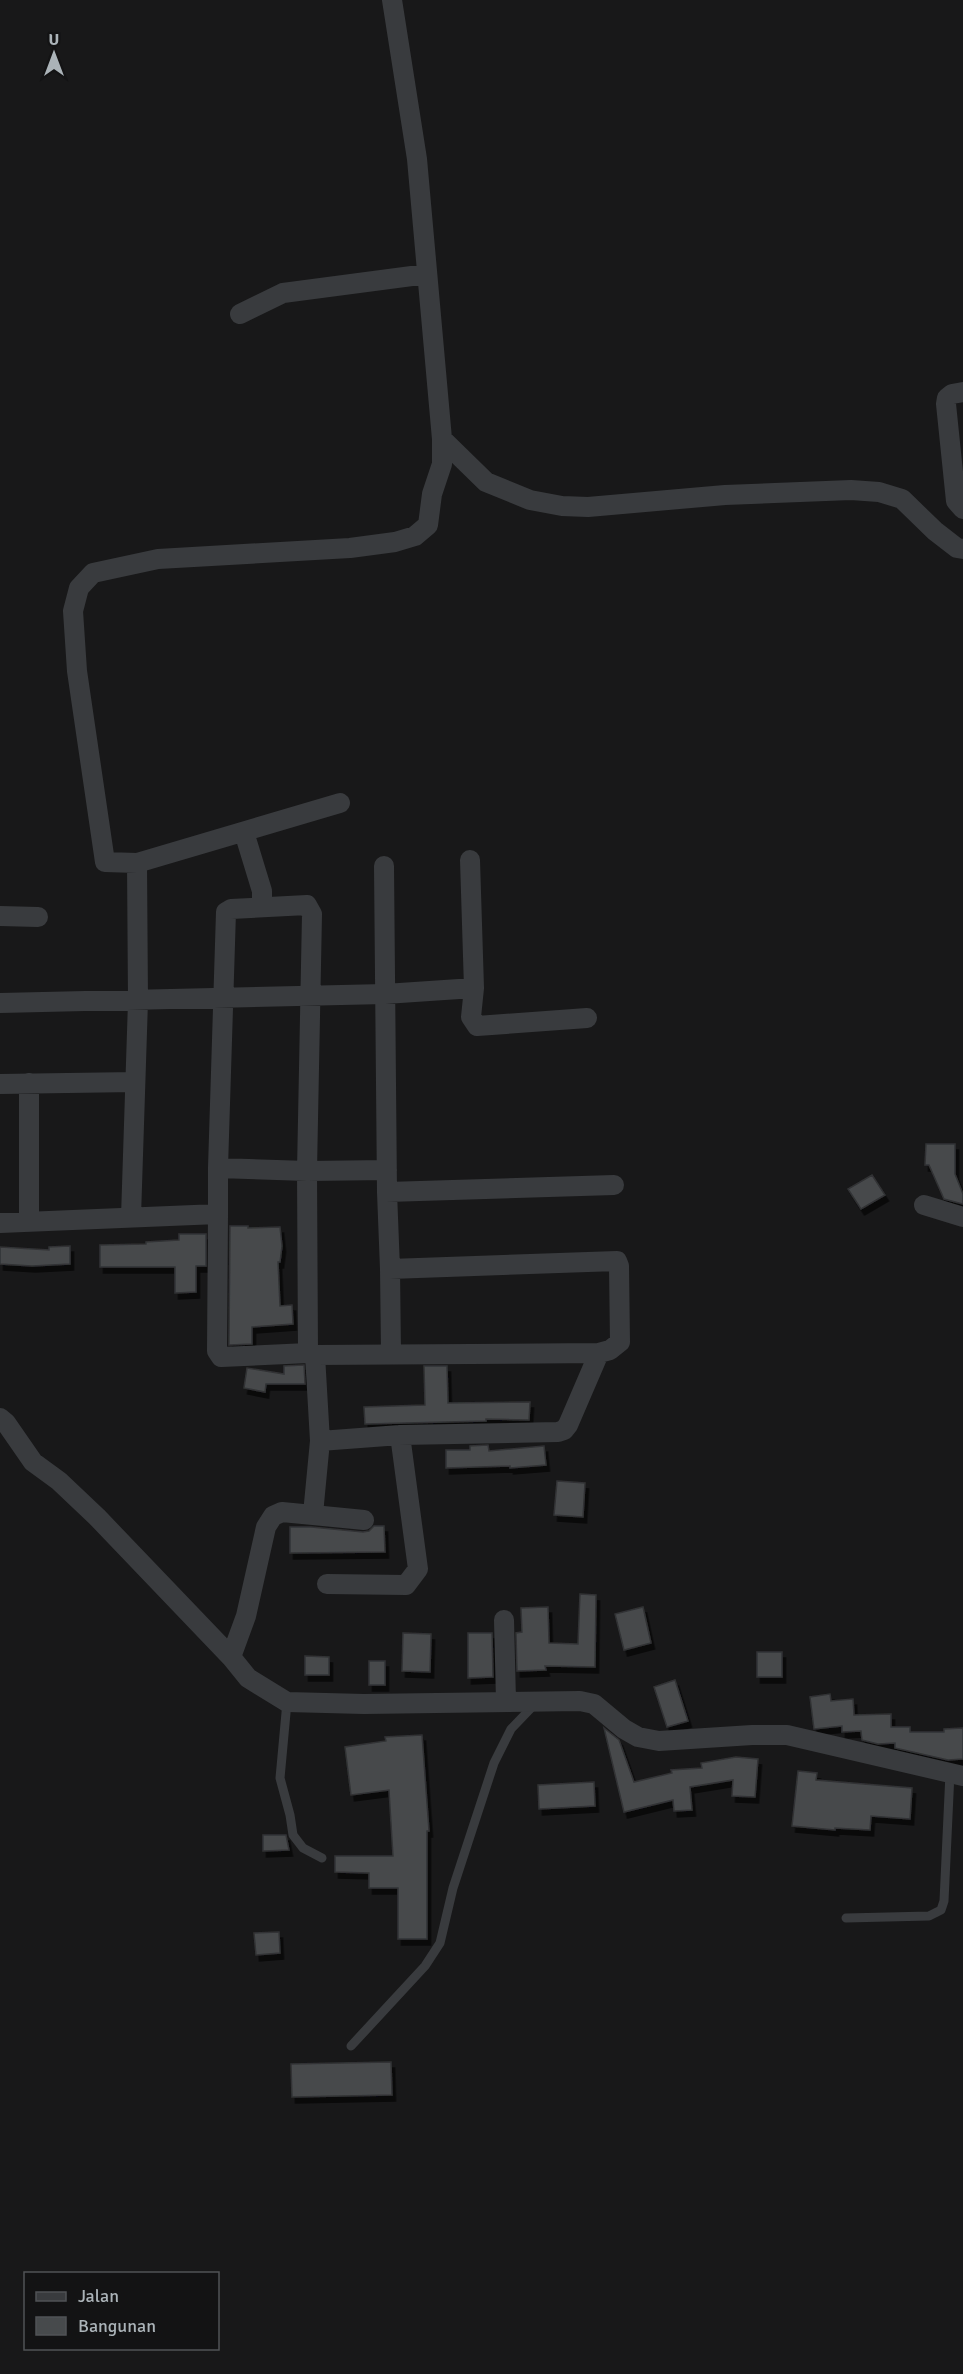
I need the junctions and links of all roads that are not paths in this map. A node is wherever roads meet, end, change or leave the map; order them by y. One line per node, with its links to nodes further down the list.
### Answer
1 (392, 0): 2 (street)
2 (427, 274): 3 (street); 5 (street)
3 (240, 314)
4 (963, 392): 6 (street)
5 (442, 439): 7 (street); 11 (street)
6 (963, 509)
7 (963, 549)
8 (340, 803): 9 (street)
9 (244, 832): 11 (street); 13 (street)
10 (470, 860): 16 (street)
11 (137, 863): 20 (street)
12 (384, 867): 17 (street)
13 (262, 907): 18 (street); 19 (street)
14 (0, 916): 15 (street)
15 (38, 917)
16 (474, 988): 17 (street); 22 (street)
17 (385, 994): 18 (street); 27 (street)
18 (310, 995): 19 (street); 28 (street)
19 (223, 998): 20 (street); 26 (street)
20 (138, 1001): 21 (street); 23 (street)
21 (0, 1003)
22 (587, 1018)
23 (135, 1082): 24 (street); 33 (street)
24 (29, 1083): 25 (street); 35 (street)
25 (0, 1084)
26 (218, 1168): 28 (street); 32 (street)
27 (387, 1170): 28 (street); 30 (street)
28 (307, 1171): 40 (street)
29 (614, 1185): 30 (street)
30 (387, 1192): 37 (street)
31 (924, 1205): 34 (street)
32 (218, 1214): 33 (street); 40 (street)
33 (131, 1216): 35 (street)
34 (963, 1217)
35 (29, 1221): 36 (street)
36 (0, 1223)
37 (390, 1269): 38 (street); 39 (street)
38 (391, 1353): 39 (street); 40 (street)
39 (599, 1353): 42 (street)
40 (311, 1354): 43 (street)
41 (0, 1418): 48 (street)
42 (400, 1435): 43 (street); 46 (street)
43 (320, 1441): 44 (street)
44 (313, 1514): 45 (street); 48 (street)
45 (364, 1520)
46 (327, 1584)
47 (504, 1620): 49 (street)
48 (231, 1657): 51 (street)
49 (507, 1701): 50 (street); 51 (street)
50 (537, 1701): 52 (street); 55 (lane)
51 (287, 1702): 53 (lane)
52 (957, 1774): 54 (lane)
53 (322, 1858)
54 (846, 1918)
55 (351, 2046)

